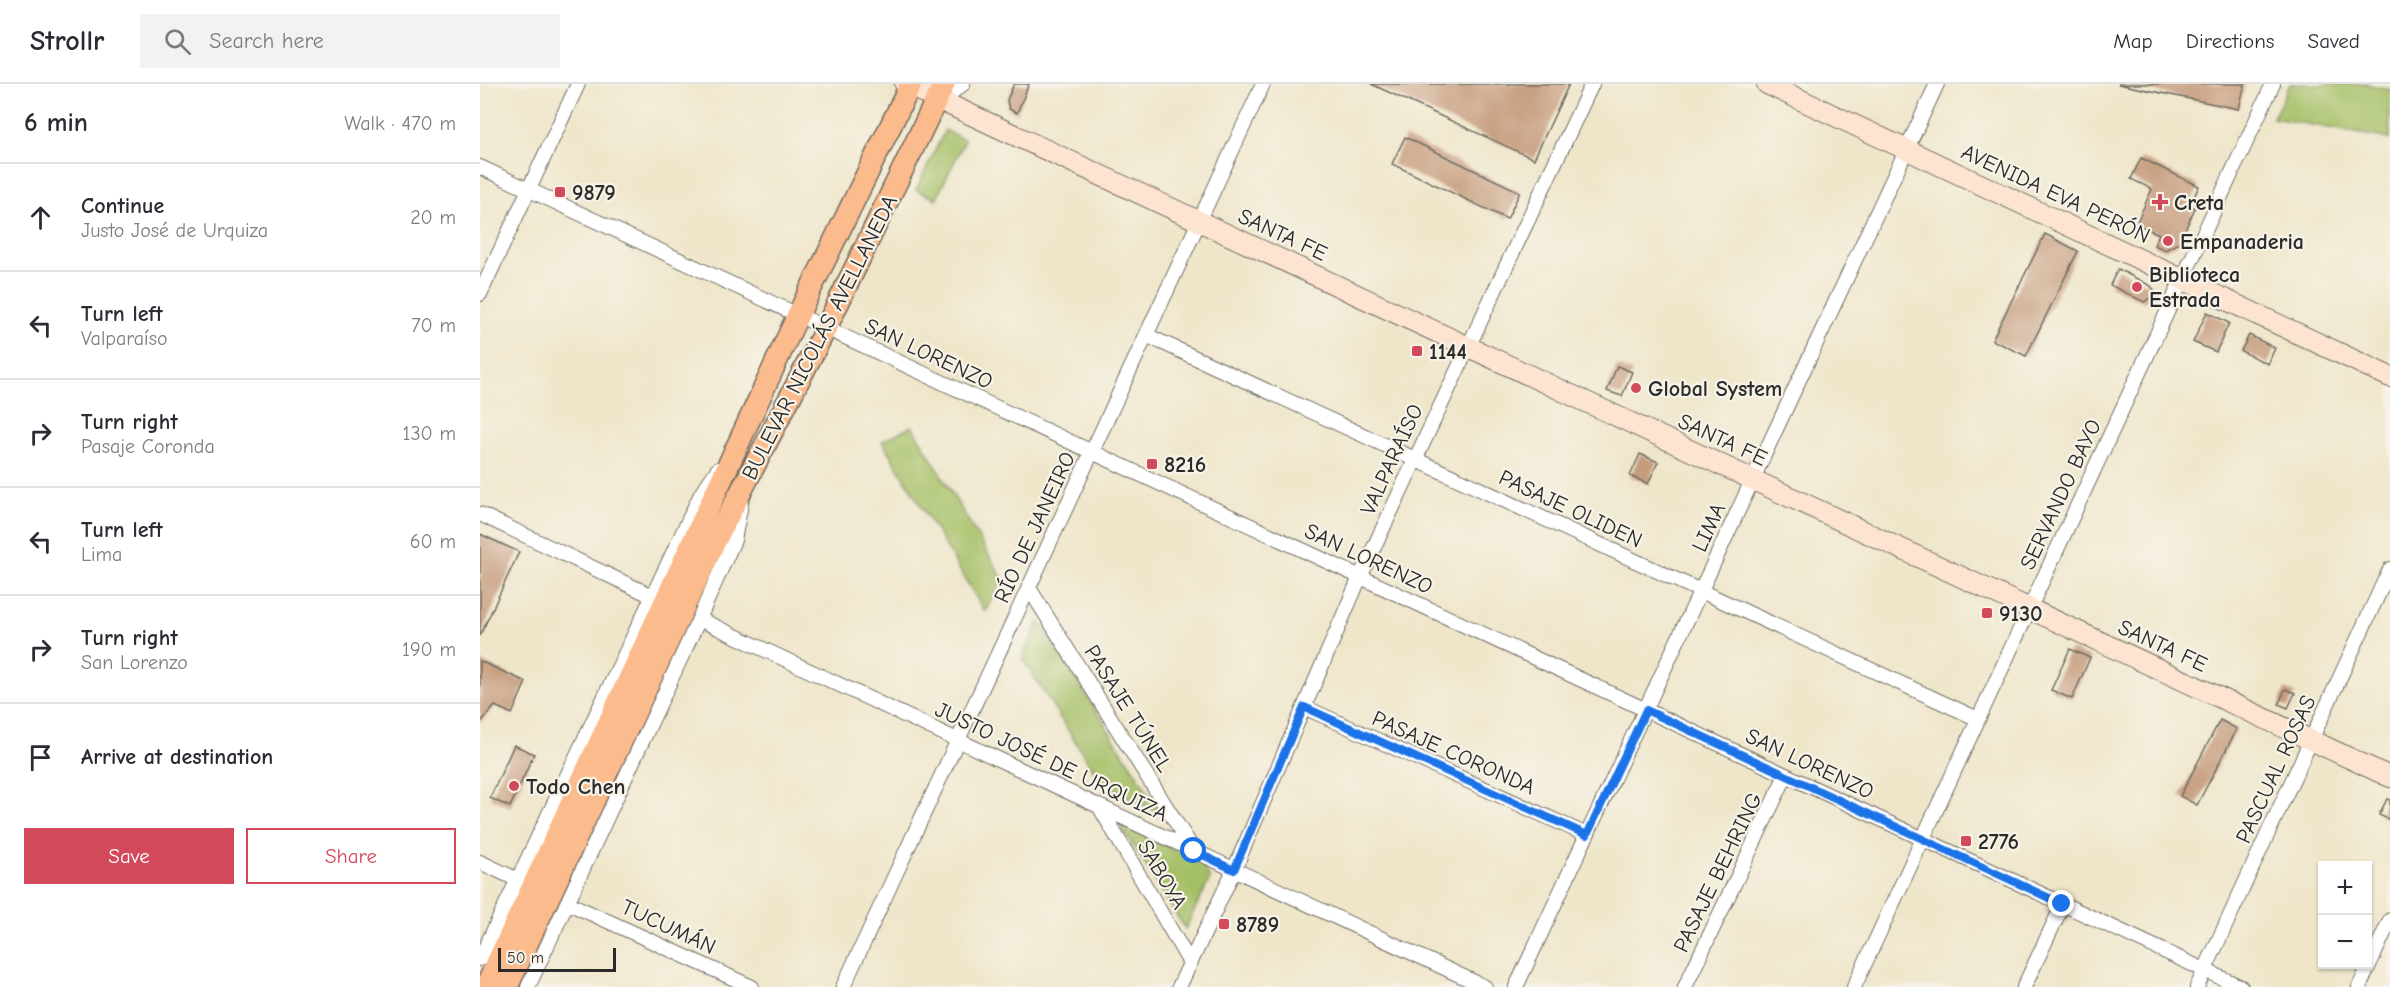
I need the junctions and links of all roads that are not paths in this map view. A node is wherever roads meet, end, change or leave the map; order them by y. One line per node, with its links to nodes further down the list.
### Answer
1 (579, 84): 12 (street)
2 (963, 84): 9 (street)
3 (1263, 84): 13 (street, RÍO DE JANEIRO)
4 (1592, 84): 19 (street, VALPARAÍSO)
5 (1767, 84): 10 (main road, AVENIDA EVA PERÓN)
6 (1937, 84): 10 (street, LIMA)
7 (2273, 84): 14 (street, SERVANDO BAYO)
8 (908, 85): 9 (main road, SANTA FE); 16 (main road, BULEVAR NICOLÁS AVELLANEDA)
9 (940, 91): 13 (main road, SANTA FE); 17 (main road, BULEVAR NICOLÁS AVELLANEDA)
10 (1908, 149): 14 (main road, AVENIDA EVA PERÓN); 24 (street, LIMA)
11 (480, 167): 12 (street, SAN LORENZO)
12 (529, 190): 15 (street); 16 (street, SAN LORENZO)
13 (1199, 221): 18 (street, RÍO DE JANEIRO); 19 (main road, SANTA FE)
14 (2182, 280): 20 (main road, AVENIDA EVA PERÓN); 33 (street, SERVANDO BAYO)
15 (480, 294)
16 (798, 315): 17 (street, SAN LORENZO); 21 (main road, BULEVAR NICOLÁS AVELLANEDA)
17 (826, 328): 22 (street, SAN LORENZO); 25 (main road, BULEVAR NICOLÁS AVELLANEDA)
18 (1146, 335): 22 (street, RÍO DE JANEIRO); 23 (street, PASAJE OLIDEN)
19 (1467, 346): 23 (street, VALPARAÍSO); 24 (main road, SANTA FE)
20 (2390, 377)
21 (741, 438): 27 (main road); 32 (street, BULEVAR NICOLÁS AVELLANEDA)
22 (1092, 452): 29 (street, SAN LORENZO); 30 (street, RÍO DE JANEIRO)
23 (1415, 459): 29 (street, VALPARAÍSO); 31 (street, PASAJE OLIDEN)
24 (1753, 480): 31 (street, LIMA); 33 (main road, SANTA FE)
25 (744, 487): 27 (main road); 34 (street, BULEVAR NICOLÁS AVELLANEDA)
26 (480, 514): 32 (street)
27 (703, 543): 55 (main road); 56 (main road)
28 (2389, 576): 39 (street, PASCUAL ROSAS)
29 (1360, 577): 35 (street, VALPARAÍSO); 36 (street, SAN LORENZO)
30 (1029, 588): 38 (street, RÍO DE JANEIRO); 45 (street, PASAJE TÚNEL)
31 (1701, 591): 36 (street, LIMA); 37 (street, PASAJE OLIDEN)
32 (652, 596): 48 (street, BULEVAR NICOLÁS AVELLANEDA)
33 (2030, 609): 37 (street, SERVANDO BAYO); 39 (main road, SANTA FE)
34 (699, 619): 38 (street, JUSTO JOSÉ DE URQUIZA); 49 (street, BULEVAR NICOLÁS AVELLANEDA)
35 (1304, 707): 43 (street, PASAJE CORONDA); 47 (street, VALPARAÍSO)
36 (1646, 710): 40 (street, SAN LORENZO); 43 (street, LIMA)
37 (1978, 719): 44 (street, SERVANDO BAYO)
38 (958, 740): 42 (street, JUSTO JOSÉ DE URQUIZA); 59 (street, RÍO DE JANEIRO)
39 (2311, 740): 41 (main road, SANTA FE); 54 (street, PASCUAL ROSAS)
40 (1786, 775): 44 (street, SAN LORENZO); 63 (street, PASAJE BEHRING)
41 (2390, 777)
42 (1099, 806): 45 (street, JUSTO JOSÉ DE URQUIZA); 53 (street, SABOYA)
43 (1587, 835): 62 (street, LIMA)
44 (1923, 839): 50 (street, SAN LORENZO); 64 (street, SERVANDO BAYO)
45 (1194, 851): 47 (street, JUSTO JOSÉ DE URQUIZA)
46 (480, 862): 48 (street)
47 (1234, 870): 53 (street, VALPARAÍSO); 61 (street, JUSTO JOSÉ DE URQUIZA)
48 (518, 880): 52 (street, BULEVAR NICOLÁS AVELLANEDA)
49 (568, 903): 57 (street, BULEVAR NICOLÁS AVELLANEDA); 58 (street, TUCUMÁN)
50 (2062, 904): 54 (street, SAN LORENZO); 65 (street)
51 (2390, 920): 68 (street)
52 (480, 958)
53 (1190, 963): 60 (street, VALPARAÍSO)
54 (2205, 970): 66 (street, PASCUAL ROSAS); 67 (street, SAN LORENZO)
55 (486, 987)
56 (507, 987)
57 (528, 987)
58 (752, 987)
59 (843, 987)
60 (1179, 987)
61 (1485, 987)
62 (1516, 987)
63 (1685, 987)
64 (1854, 987)
65 (2024, 987)
66 (2197, 987)
67 (2241, 987)
68 (2359, 987)

